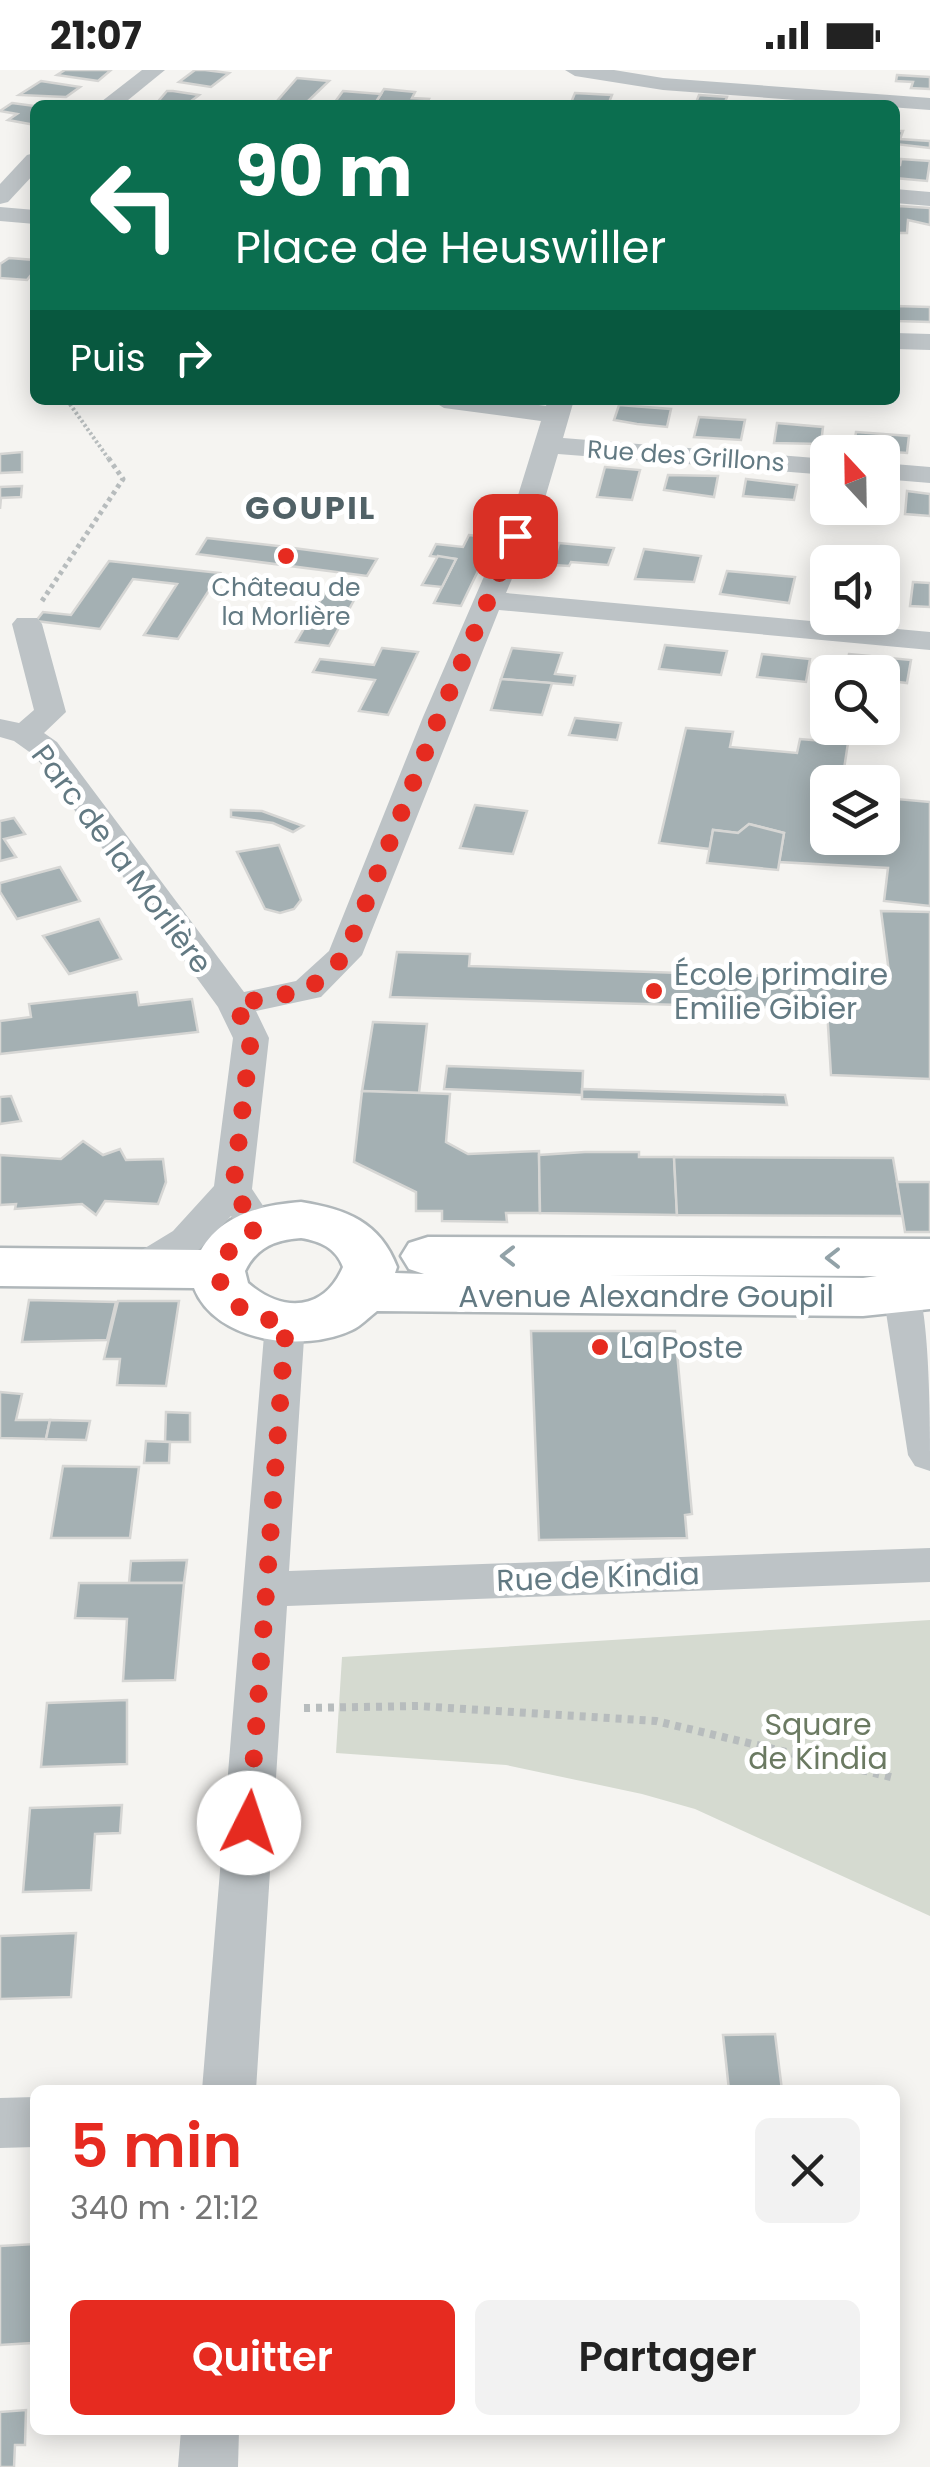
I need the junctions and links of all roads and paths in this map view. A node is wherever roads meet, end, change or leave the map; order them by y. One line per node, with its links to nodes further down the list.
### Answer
1 (155, 70): 4 (street)
2 (575, 70): 3 (street)
3 (660, 94): 5 (street)
4 (115, 100)
5 (822, 100)
6 (900, 103): 7 (street)
7 (930, 104)
8 (30, 165): 10 (street)
9 (900, 196): 11 (street)
10 (0, 198)
11 (930, 199)
12 (0, 214): 13 (street)
13 (30, 217)
14 (900, 341): 15 (street)
15 (930, 342)
16 (71, 405): 23 (path)
17 (472, 405): 18 (street, Rue des Grillons)
18 (554, 420): 19 (street, Rue des Grillons); 22 (street)
19 (810, 464)
20 (900, 472): 21 (street)
21 (930, 475)
22 (488, 600): 24 (street); 26 (street)
23 (27, 624): 25 (street)
24 (930, 641)
25 (12, 731): 26 (street, Parc de la Morlière)
26 (235, 1004): 27 (street, Parc de la Morlière)
27 (245, 1208): 29 (street); 30 (street); 31 (street)
28 (0, 1267): 29 (street)
29 (141, 1269): 30 (street)
30 (218, 1269): 33 (street)
31 (365, 1274): 32 (street, Avenue Alexandre Goupil); 33 (street)
32 (921, 1281): 34 (street)
33 (286, 1323): 36 (street)
34 (930, 1455)
35 (930, 1564): 36 (street, Rue de Kindia)
36 (265, 1589): 37 (street)
37 (258, 1709): 38 (path); 39 (street)
38 (896, 1778)
39 (229, 2085)
40 (30, 2122): 41 (street)
41 (0, 2123)
42 (210, 2435): 43 (street)
43 (208, 2467)

